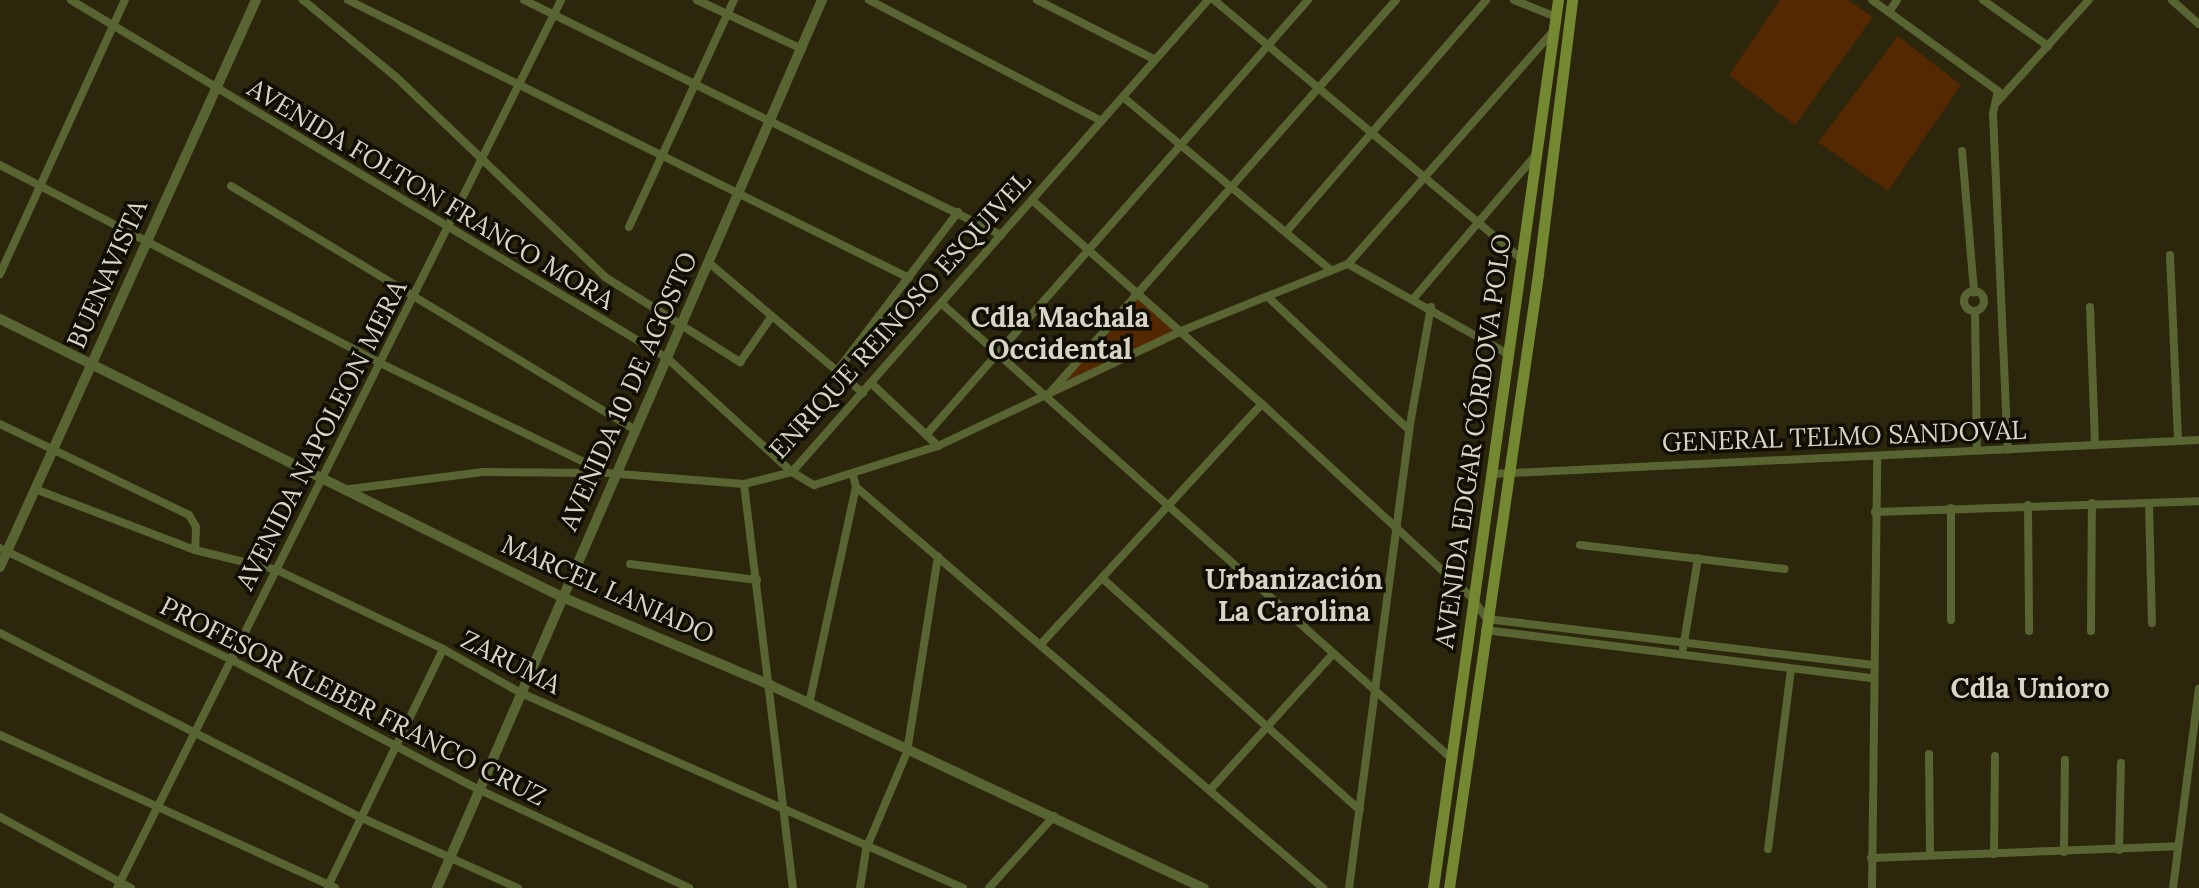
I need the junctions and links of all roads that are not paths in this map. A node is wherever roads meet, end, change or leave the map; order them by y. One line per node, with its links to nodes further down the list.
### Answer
1 (71, 0): 30 (street, AVENIDA FOLTON FRANCO MORA)
2 (125, 0): 30 (street)
3 (256, 0): 37 (street, BUENAVISTA)
4 (303, 0): 48 (street)
5 (348, 0): 35 (street)
6 (524, 0): 26 (street)
7 (561, 0): 26 (street, AVENIDA NAPOLEON MERA)
8 (697, 0): 27 (street)
9 (734, 0): 27 (street)
10 (822, 0): 33 (street, AVENIDA 10 DE AGOSTO)
11 (869, 0): 42 (street)
12 (1037, 0): 34 (street)
13 (1211, 0): 31 (street); 34 (street, ENRIQUE REINOSO ESQUIVEL)
14 (1308, 0): 31 (street)
15 (1396, 0): 38 (street)
16 (1486, 0): 43 (street)
17 (1514, 0): 28 (street)
18 (1558, 0): 28 (main road, AVENIDA EDGAR CÓRDOVA POLO)
19 (1572, 0): 107 (main road, AVENIDA EDGAR CÓRDOVA POLO)
20 (1872, 0): 25 (street)
21 (1897, 0): 25 (street)
22 (1983, 0): 32 (street)
23 (2172, 0): 29 (street)
24 (2086, 1): 32 (street)
25 (1889, 12): 40 (street)
26 (553, 14): 35 (street, AVENIDA NAPOLEON MERA); 36 (street)
27 (727, 14): 33 (street); 36 (street)
28 (1556, 23): 47 (main road, AVENIDA EDGAR CÓRDOVA POLO); 50 (street)
29 (2199, 24)
30 (113, 25): 37 (street, AVENIDA FOLTON FRANCO MORA); 52 (street)
31 (1269, 44): 38 (street); 44 (street)
32 (2048, 46): 40 (street)
33 (802, 49): 41 (street, AVENIDA 10 DE AGOSTO)
34 (1154, 59): 39 (street, ENRIQUE REINOSO ESQUIVEL)
35 (519, 82): 46 (street); 48 (street, AVENIDA NAPOLEON MERA)
36 (694, 84): 41 (street); 46 (street)
37 (214, 87): 59 (street, AVENIDA FOLTON FRANCO MORA); 62 (street, BUENAVISTA)
38 (1317, 88): 43 (street); 53 (street)
39 (1123, 97): 42 (street, ENRIQUE REINOSO ESQUIVEL); 44 (street)
40 (1997, 102): 103 (street)
41 (771, 121): 54 (street, AVENIDA 10 DE AGOSTO); 56 (street)
42 (1101, 121): 55 (street, ENRIQUE REINOSO ESQUIVEL)
43 (1373, 131): 50 (street); 60 (street)
44 (1182, 146): 53 (street); 63 (street)
45 (1962, 151): 72 (street)
46 (661, 154): 54 (street); 58 (street)
47 (1534, 157): 57 (street); 65 (main road, AVENIDA EDGAR CÓRDOVA POLO)
48 (478, 161): 59 (street, AVENIDA NAPOLEON MERA); 82 (street)
49 (0, 165): 52 (street)
50 (1427, 177): 57 (street); 67 (street)
51 (231, 186): 73 (street)
52 (41, 187): 62 (street); 69 (street)
53 (1229, 189): 60 (street); 71 (street)
54 (740, 194): 66 (street, AVENIDA 10 DE AGOSTO); 70 (street)
55 (1032, 200): 61 (street, ENRIQUE REINOSO ESQUIVEL); 63 (street)
56 (958, 212): 61 (street); 70 (street)
57 (1480, 221): 65 (street); 75 (street)
58 (629, 227)
59 (447, 229): 73 (street, AVENIDA NAPOLEON MERA); 86 (street, AVENIDA FOLTON FRANCO MORA)
60 (1286, 232): 68 (street)
61 (1001, 235): 76 (street, ENRIQUE REINOSO ESQUIVEL)
62 (145, 244): 87 (street); 88 (street, BUENAVISTA)
63 (1090, 246): 71 (street); 84 (street)
64 (2170, 255): 99 (street)
65 (1522, 259): 85 (main road, AVENIDA EDGAR CÓRDOVA POLO)
66 (708, 262): 80 (street); 82 (street, AVENIDA 10 DE AGOSTO)
67 (1348, 264): 68 (street); 75 (street)
68 (1331, 270): 74 (street)
69 (0, 274)
70 (909, 278): 89 (street)
71 (1138, 290): 83 (street); 92 (street)
72 (1974, 292): 79 (street); 79 (street)
73 (413, 296): 87 (street, AVENIDA NAPOLEON MERA); 95 (street)
74 (1268, 297): 83 (street); 96 (street)
75 (1414, 298): 77 (street)
76 (941, 303): 84 (street); 90 (street, ENRIQUE REINOSO ESQUIVEL)
77 (1431, 307): 85 (street); 96 (street)
78 (2090, 307): 100 (street)
79 (1975, 311): 102 (street)
80 (772, 316): 82 (street); 89 (street)
81 (0, 319): 88 (street, MARCEL LANIADO)
82 (681, 325): 86 (street, AVENIDA 10 DE AGOSTO)
83 (1181, 331): 92 (street); 93 (street)
84 (999, 352): 92 (street); 97 (street)
85 (1506, 353): 109 (main road, AVENIDA EDGAR CÓRDOVA POLO)
86 (667, 358): 95 (street, AVENIDA 10 DE AGOSTO); 106 (street, AVENIDA FOLTON FRANCO MORA)
87 (380, 363): 108 (street); 111 (street, AVENIDA NAPOLEON MERA)
88 (91, 365): 104 (street, BUENAVISTA); 111 (street, MARCEL LANIADO)
89 (837, 371): 91 (street)
90 (871, 383): 91 (street, ENRIQUE REINOSO ESQUIVEL); 97 (street)
91 (863, 393): 106 (street, ENRIQUE REINOSO ESQUIVEL)
92 (1046, 397): 101 (street); 120 (street)
93 (1262, 404): 120 (street); 123 (street)
94 (0, 424): 104 (street)
95 (636, 430): 108 (street, AVENIDA 10 DE AGOSTO)
96 (1409, 430): 123 (street)
97 (926, 435): 101 (street)
98 (2199, 440): 99 (street, GENERAL TELMO SANDOVAL)
99 (2178, 441): 100 (street, GENERAL TELMO SANDOVAL)
100 (2095, 445): 103 (street, GENERAL TELMO SANDOVAL)
101 (938, 446): 110 (street)
102 (1977, 450): 103 (street, GENERAL TELMO SANDOVAL); 105 (street, GENERAL TELMO SANDOVAL)
103 (2008, 450)
104 (52, 451): 114 (street, BUENAVISTA); 126 (street)
105 (1877, 456): 107 (street, GENERAL TELMO SANDOVAL); 122 (street)
106 (792, 472): 110 (street); 112 (street, ENRIQUE REINOSO ESQUIVEL)
107 (1508, 472): 109 (street, GENERAL TELMO SANDOVAL); 139 (main road, AVENIDA EDGAR CÓRDOVA POLO)
108 (612, 474): 112 (street, ENRIQUE REINOSO ESQUIVEL); 115 (street, ENRIQUE REINOSO ESQUIVEL); 135 (street, AVENIDA 10 DE AGOSTO)
109 (1491, 474): 136 (main road, AVENIDA EDGAR CÓRDOVA POLO)
110 (853, 475): 113 (street)
111 (323, 478): 115 (street, MARCEL LANIADO); 132 (street, AVENIDA NAPOLEON MERA)
112 (744, 484): 134 (street)
113 (856, 487): 127 (street); 156 (street)
114 (35, 489): 125 (street, BUENAVISTA); 126 (street, ZARUMA)
115 (350, 489): 135 (street, MARCEL LANIADO)
116 (2199, 501): 118 (street)
117 (2092, 503): 118 (street); 119 (street); 141 (street)
118 (2149, 503): 138 (street)
119 (2028, 505): 121 (street); 140 (street)
120 (1168, 506): 133 (street); 146 (street)
121 (1951, 508): 122 (street); 137 (street)
122 (1875, 512): 149 (street)
123 (1398, 530): 136 (street); 155 (street)
124 (1580, 545): 128 (street)
125 (4, 550): 130 (street, BUENAVISTA); 148 (street, PROFESOR KLEBER FRANCO CRUZ)
126 (195, 550): 132 (street, ZARUMA)
127 (938, 556): 143 (street); 161 (street)
128 (1698, 558): 131 (street); 144 (street)
129 (630, 564): 134 (street)
130 (0, 567)
131 (1785, 569)
132 (277, 570): 145 (street, ZARUMA); 148 (street, AVENIDA NAPOLEON MERA)
133 (1102, 578): 143 (street); 157 (street)
134 (757, 580): 152 (street)
135 (562, 597): 152 (street, MARCEL LANIADO); 154 (street, AVENIDA 10 DE AGOSTO)
136 (1473, 599): 139 (street); 164 (main road, AVENIDA EDGAR CÓRDOVA POLO)
137 (1951, 620)
138 (2152, 623)
139 (1486, 625): 144 (street); 147 (street); 199 (main road, AVENIDA EDGAR CÓRDOVA POLO)
140 (2029, 631)
141 (2091, 631)
142 (0, 633): 158 (street)
143 (1041, 644): 168 (street)
144 (1684, 644): 147 (street); 149 (street)
145 (443, 649): 154 (street, ZARUMA); 160 (street)
146 (1333, 654): 155 (street); 157 (street)
147 (1682, 657): 150 (street)
148 (230, 659): 158 (street, AVENIDA NAPOLEON MERA); 160 (street, PROFESOR KLEBER FRANCO CRUZ)
149 (1873, 665): 151 (street)
150 (1791, 669): 151 (street); 177 (street)
151 (1873, 678): 183 (street)
152 (770, 685): 156 (street, MARCEL LANIADO); 171 (street)
153 (2199, 691): 175 (street)
154 (521, 693): 167 (street, AVENIDA 10 DE AGOSTO); 171 (street, ZARUMA)
155 (1375, 695): 164 (street); 170 (street)
156 (809, 704): 161 (street, MARCEL LANIADO)
157 (1267, 728): 168 (street); 170 (street)
158 (196, 729): 169 (street, AVENIDA NAPOLEON MERA); 174 (street)
159 (0, 735): 169 (street)
160 (398, 744): 167 (street, PROFESOR KLEBER FRANCO CRUZ); 174 (street)
161 (907, 752): 172 (street, MARCEL LANIADO); 176 (street)
162 (1929, 754): 182 (street)
163 (1995, 756): 180 (street)
164 (1451, 758): 198 (main road, AVENIDA EDGAR CÓRDOVA POLO)
165 (2065, 760): 179 (street)
166 (2121, 763): 178 (street)
167 (480, 790): 181 (street, AVENIDA 10 DE AGOSTO); 190 (street, PROFESOR KLEBER FRANCO CRUZ)
168 (1210, 790): 196 (street)
169 (153, 808): 185 (street, AVENIDA NAPOLEON MERA); 186 (street)
170 (1360, 810): 197 (street)
171 (786, 811): 176 (street, ZARUMA); 191 (street)
172 (1054, 816): 184 (street, MARCEL LANIADO); 194 (street)
173 (0, 817): 185 (street)
174 (362, 818): 181 (street); 186 (street)
175 (2178, 846): 178 (street); 201 (street)
176 (866, 849): 192 (street); 193 (street, ZARUMA)
177 (1768, 849)
178 (2119, 850): 179 (street)
179 (2064, 852): 180 (street)
180 (1994, 854): 182 (street)
181 (453, 855): 188 (street, AVENIDA 10 DE AGOSTO); 189 (street)
182 (1930, 855): 183 (street)
183 (1871, 858): 200 (street)
184 (1185, 884): 195 (street, MARCEL LANIADO)
185 (118, 885): 187 (street)
186 (330, 887)
187 (131, 888)
188 (437, 888)
189 (518, 888)
190 (689, 888)
191 (793, 888)
192 (860, 888)
193 (963, 888)
194 (989, 888)
195 (1204, 888)
196 (1323, 888)
197 (1349, 888)
198 (1433, 888)
199 (1449, 888)
200 (1872, 888)
201 (2173, 888)

